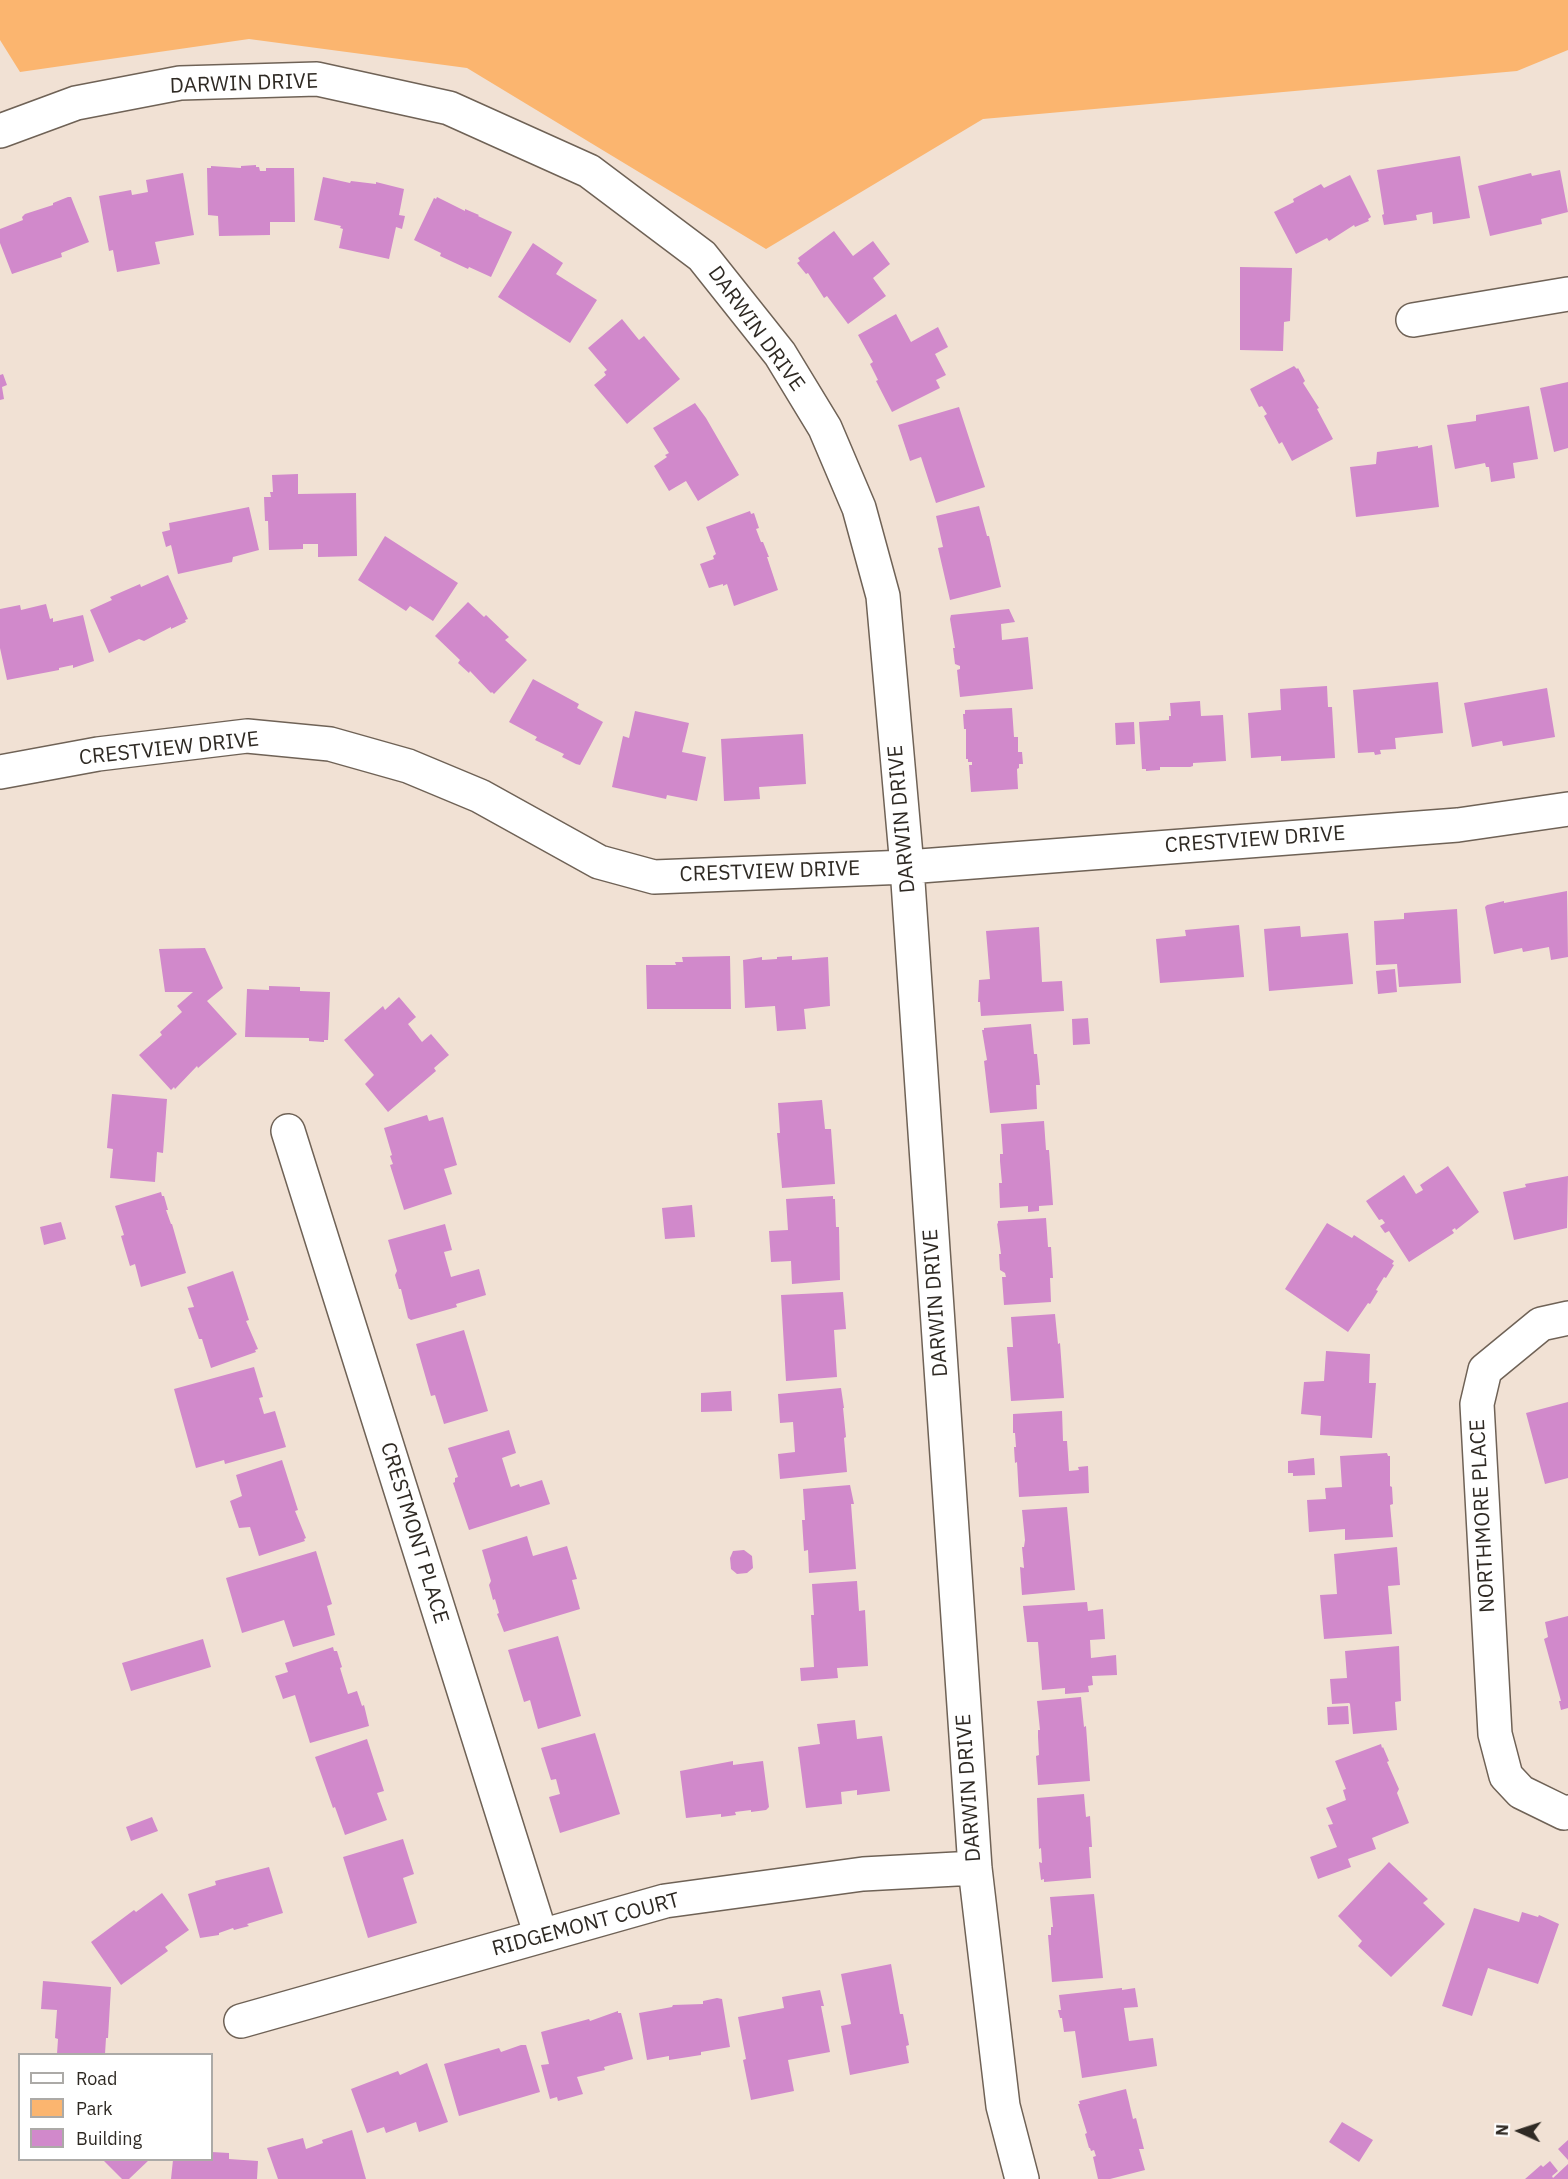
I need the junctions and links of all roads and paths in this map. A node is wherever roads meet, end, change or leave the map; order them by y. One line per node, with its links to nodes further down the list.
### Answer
1 (0, 131): 6 (street, DARWIN DRIVE)
2 (1568, 294): 3 (street)
3 (1413, 320)
4 (0, 772): 6 (street, CRESTVIEW DRIVE)
5 (1568, 809): 6 (street, CRESTVIEW DRIVE)
6 (907, 867): 10 (street, DARWIN DRIVE)
7 (288, 1131): 11 (street, CRESTMONT PLACE)
8 (1555, 1321): 9 (street, NORTHMORE PLACE)
9 (1568, 1812)
10 (975, 1868): 11 (street, RIDGEMONT COURT); 13 (street, DARWIN DRIVE)
11 (540, 1936): 12 (street, RIDGEMONT COURT)
12 (241, 2021)
13 (1022, 2179)

